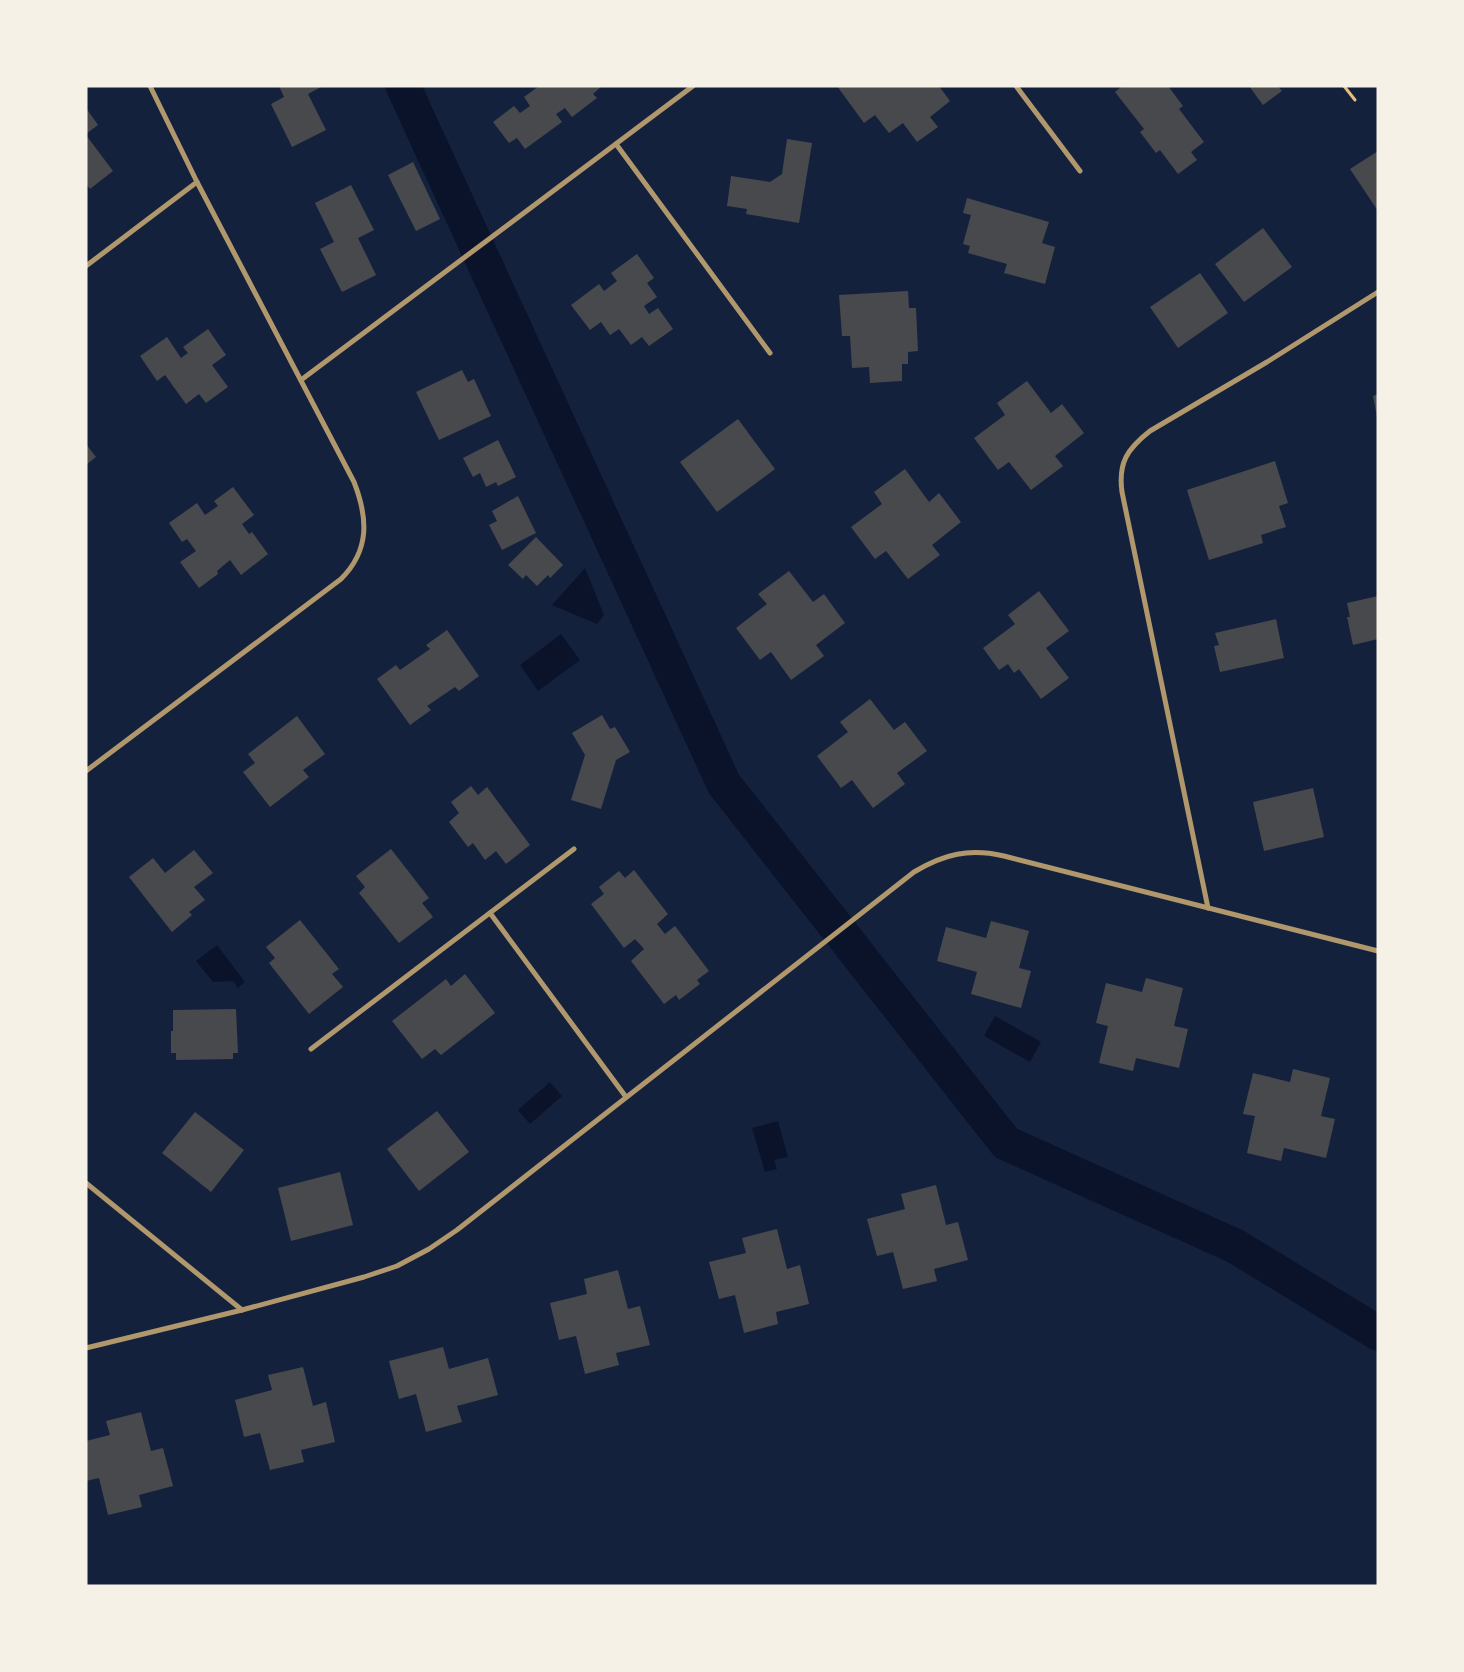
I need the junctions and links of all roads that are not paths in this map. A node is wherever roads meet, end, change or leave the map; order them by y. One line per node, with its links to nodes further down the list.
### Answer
1 (150, 86): 6 (street)
2 (694, 86): 4 (street)
3 (1016, 86): 5 (street)
4 (616, 144): 9 (street); 10 (street)
5 (1080, 171)
6 (197, 182): 7 (street); 10 (street)
7 (86, 266)
8 (1378, 292): 13 (street)
9 (770, 354)
10 (301, 380): 11 (street)
11 (86, 771)
12 (574, 849): 14 (street)
13 (1208, 908): 15 (street); 17 (street)
14 (490, 913): 16 (street); 17 (street)
15 (1378, 950)
16 (311, 1050)
17 (626, 1097): 19 (street)
18 (86, 1183): 19 (street)
19 (242, 1310): 20 (street)
20 (86, 1348)

